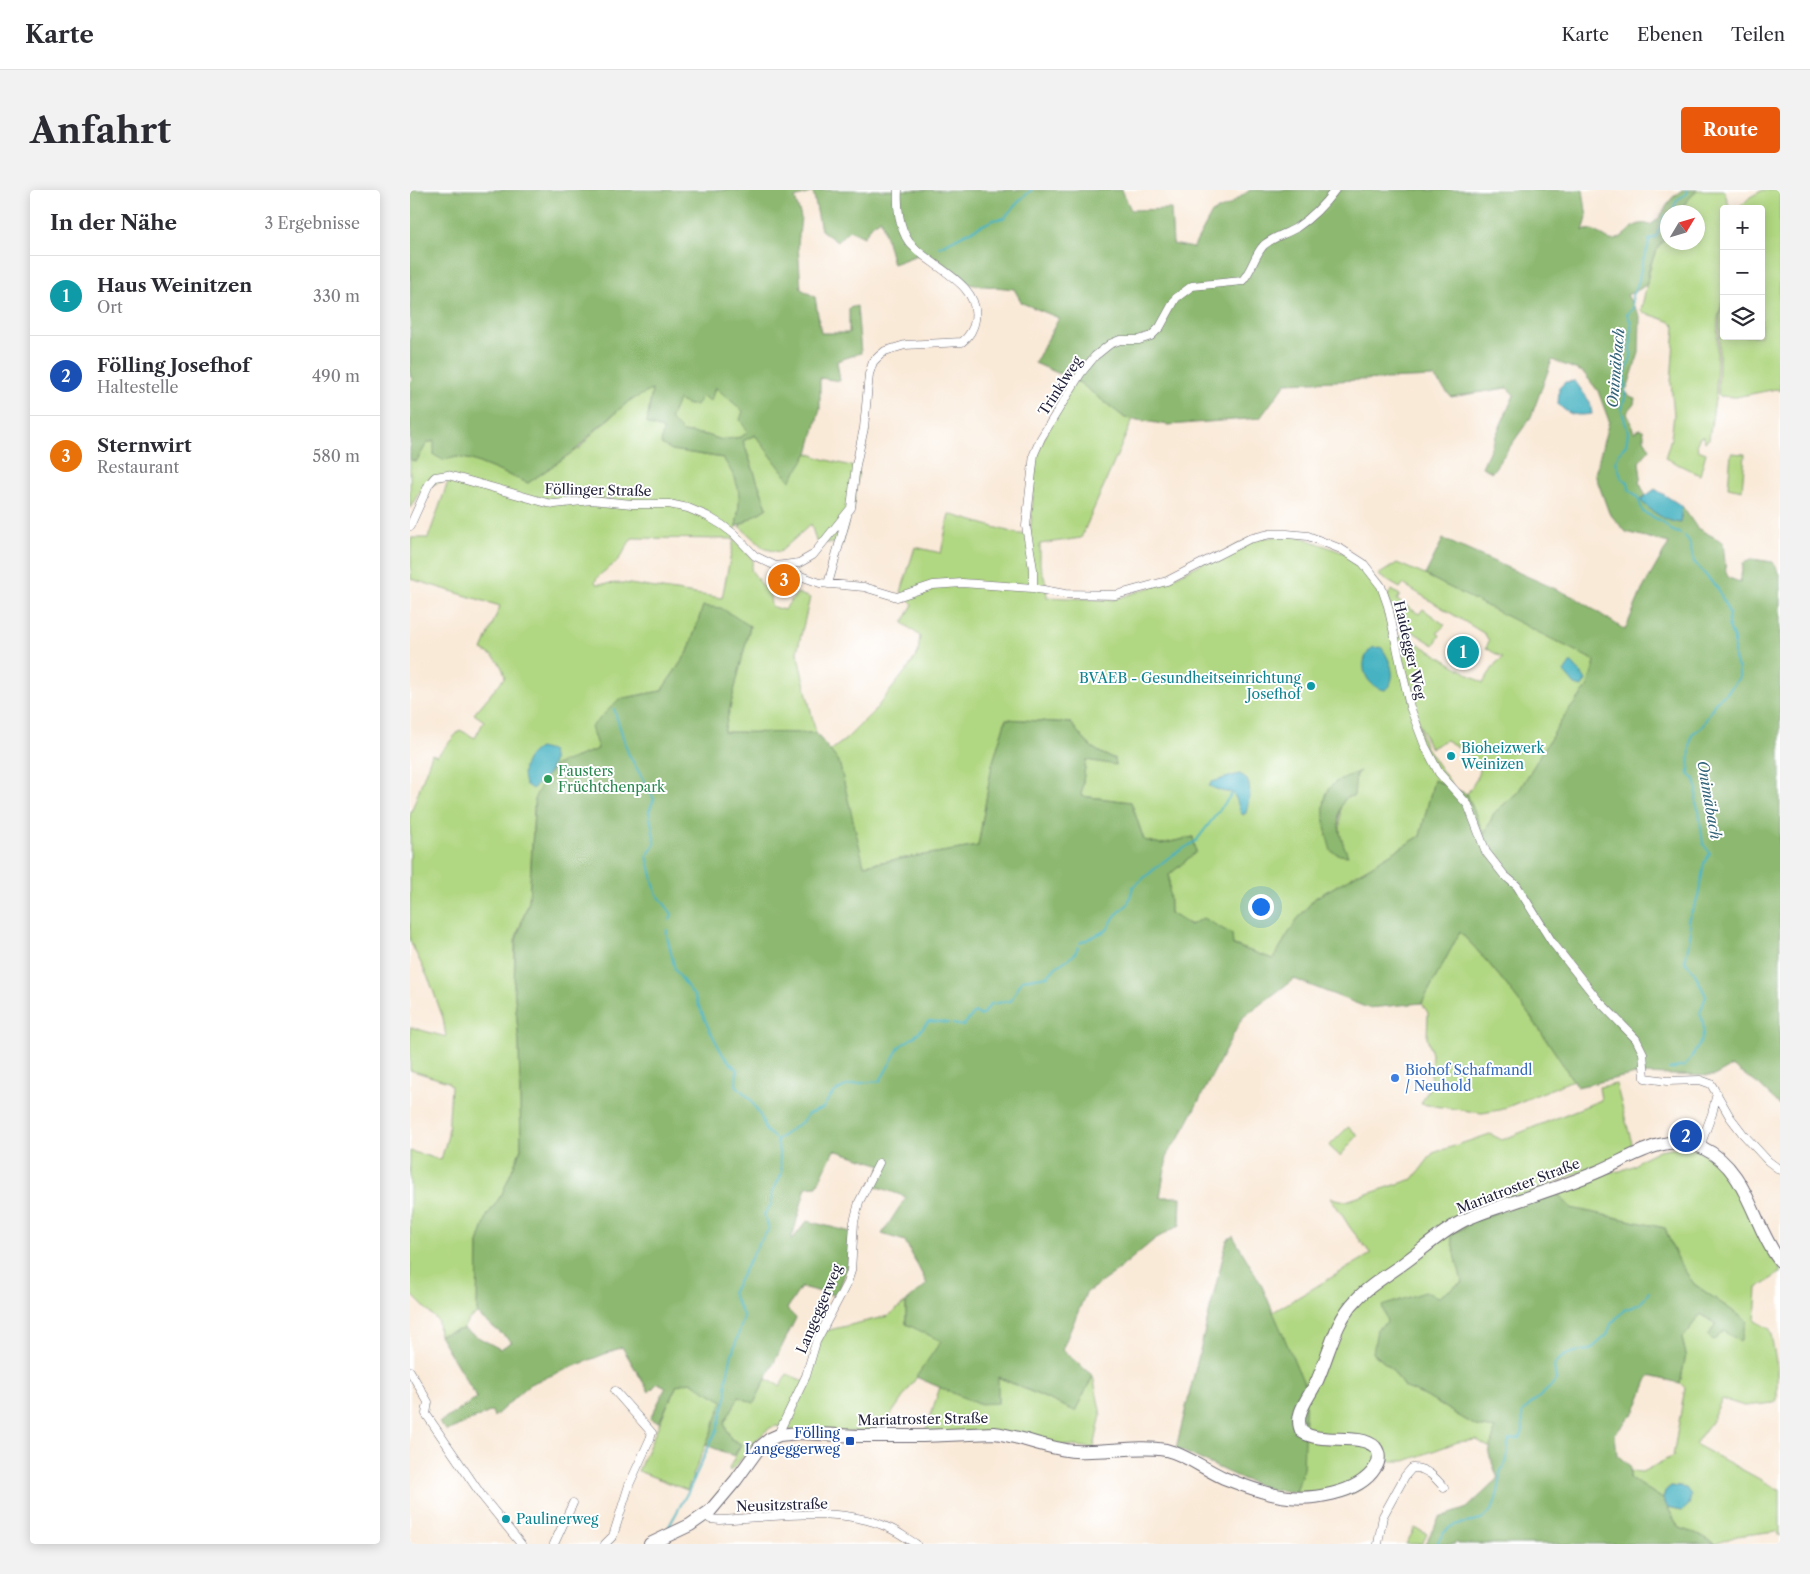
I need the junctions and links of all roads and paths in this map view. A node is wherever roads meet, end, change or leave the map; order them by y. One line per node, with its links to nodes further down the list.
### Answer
1 (898, 190): 3 (street)
2 (1335, 190): 7 (street, Trinklweg)
3 (847, 514): 5 (street); 6 (street)
4 (410, 526): 5 (street, Föllinger Straße)
5 (776, 566): 6 (street, Haidegger Weg)
6 (828, 584): 7 (street, Haidegger Weg)
7 (1033, 588): 8 (street, Haidegger Weg)
8 (1717, 1092): 9 (street); 11 (street)
9 (1700, 1146): 12 (main road, Mariatroster Straße); 15 (main road, Mariatroster Straße)
10 (880, 1163): 15 (street, Langeggerweg)
11 (1780, 1170)
12 (1780, 1261)
13 (410, 1370): 19 (street)
14 (615, 1391): 21 (street)
15 (779, 1436): 18 (main road, Mariatroster Straße)
16 (1444, 1488): 24 (street)
17 (573, 1503): 20 (street)
18 (706, 1514): 22 (main road, Mariatroster Straße); 23 (street, Neusitzstraße)
19 (521, 1544)
20 (554, 1544)
21 (605, 1544)
22 (650, 1544)
23 (916, 1544)
24 (1378, 1544)

